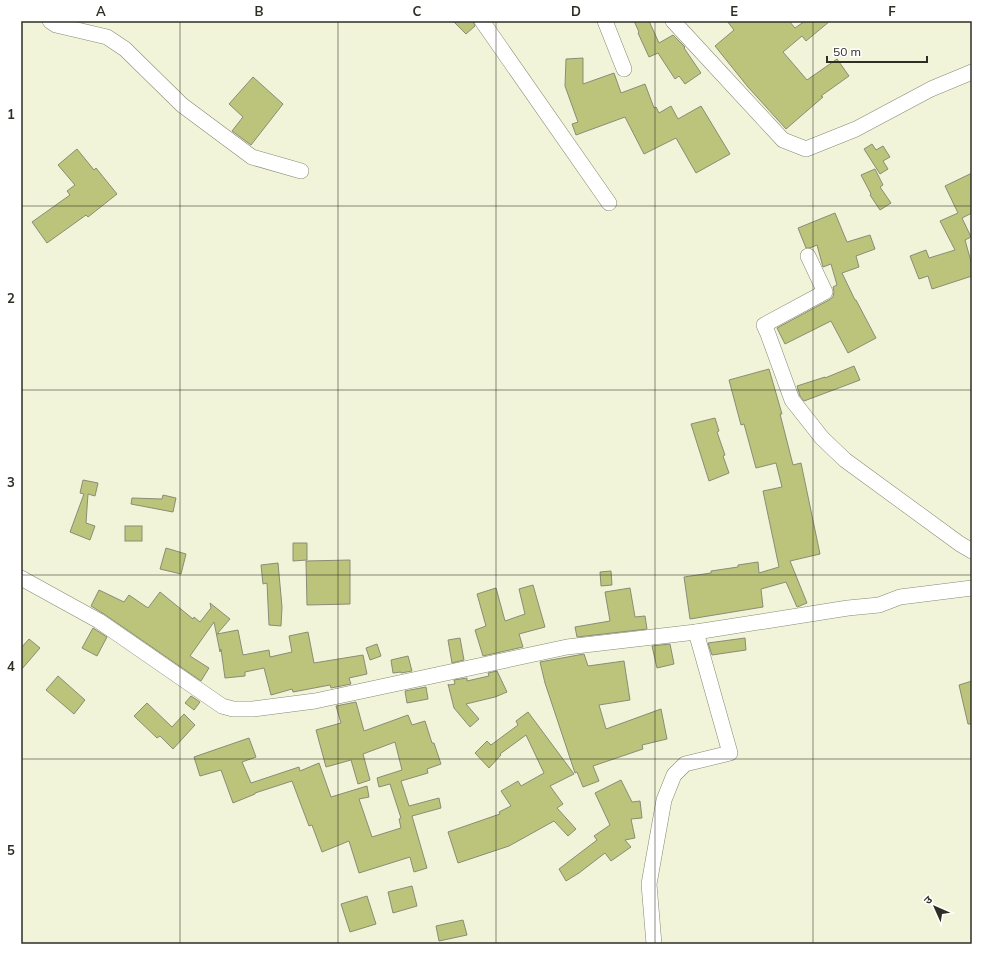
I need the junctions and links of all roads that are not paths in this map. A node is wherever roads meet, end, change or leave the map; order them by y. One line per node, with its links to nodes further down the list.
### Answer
1 (50, 21): 7 (street)
2 (482, 21): 8 (street)
3 (605, 21): 5 (street)
4 (673, 21): 6 (street)
5 (624, 69)
6 (972, 72)
7 (301, 171)
8 (609, 203)
9 (808, 256): 10 (street)
10 (972, 551)
11 (24, 583): 13 (street)
12 (972, 588): 13 (street)
13 (696, 632): 14 (street)
14 (654, 944)

